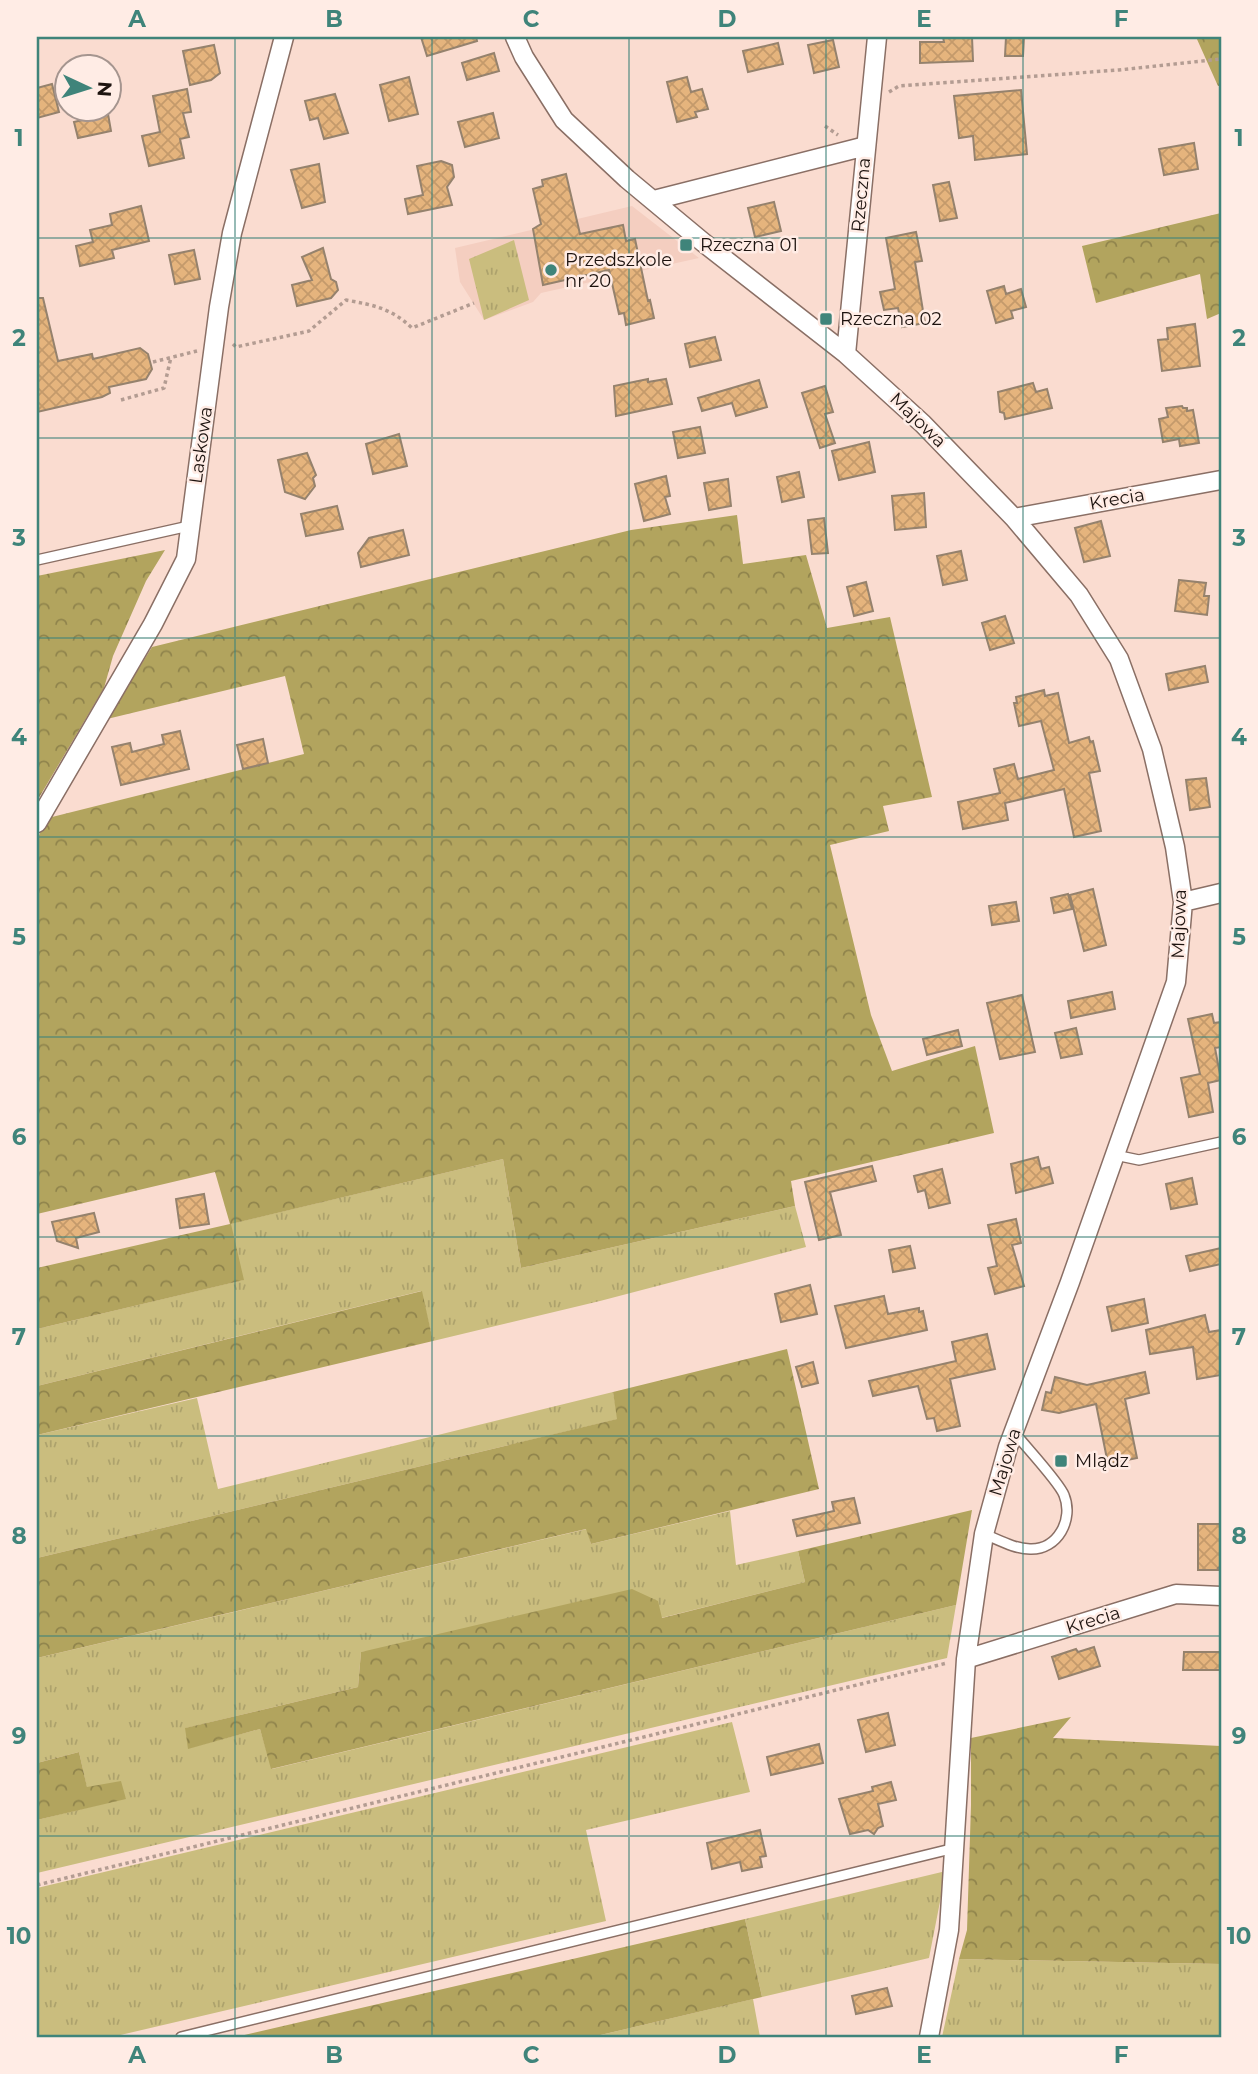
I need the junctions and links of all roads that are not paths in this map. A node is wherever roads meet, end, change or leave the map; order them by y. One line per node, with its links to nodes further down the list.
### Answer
1 (284, 37): 9 (street, Laskowa)
2 (515, 37): 5 (street, Majowa)
3 (877, 37): 4 (street, Rzeczna)
4 (866, 146): 5 (street); 6 (street, Rzeczna)
5 (654, 200): 6 (street, Majowa)
6 (846, 354): 8 (street, Majowa)
7 (1221, 480): 8 (street, Krecia)
8 (1014, 517): 13 (street, Majowa)
9 (189, 526): 10 (lane); 11 (street, Laskowa)
10 (37, 560)
11 (37, 823)
12 (1221, 893): 13 (street)
13 (1183, 902): 15 (street, Majowa)
14 (1221, 1142): 15 (lane)
15 (1115, 1155): 16 (street, Majowa)
16 (1014, 1432): 17 (street, Majowa); 17 (lane)
17 (984, 1534): 19 (street, Majowa)
18 (1221, 1595): 19 (street, Krecia)
19 (966, 1659): 20 (street, Majowa)
20 (955, 1849): 21 (lane); 22 (street, Majowa)
21 (181, 2037)
22 (929, 2037)

